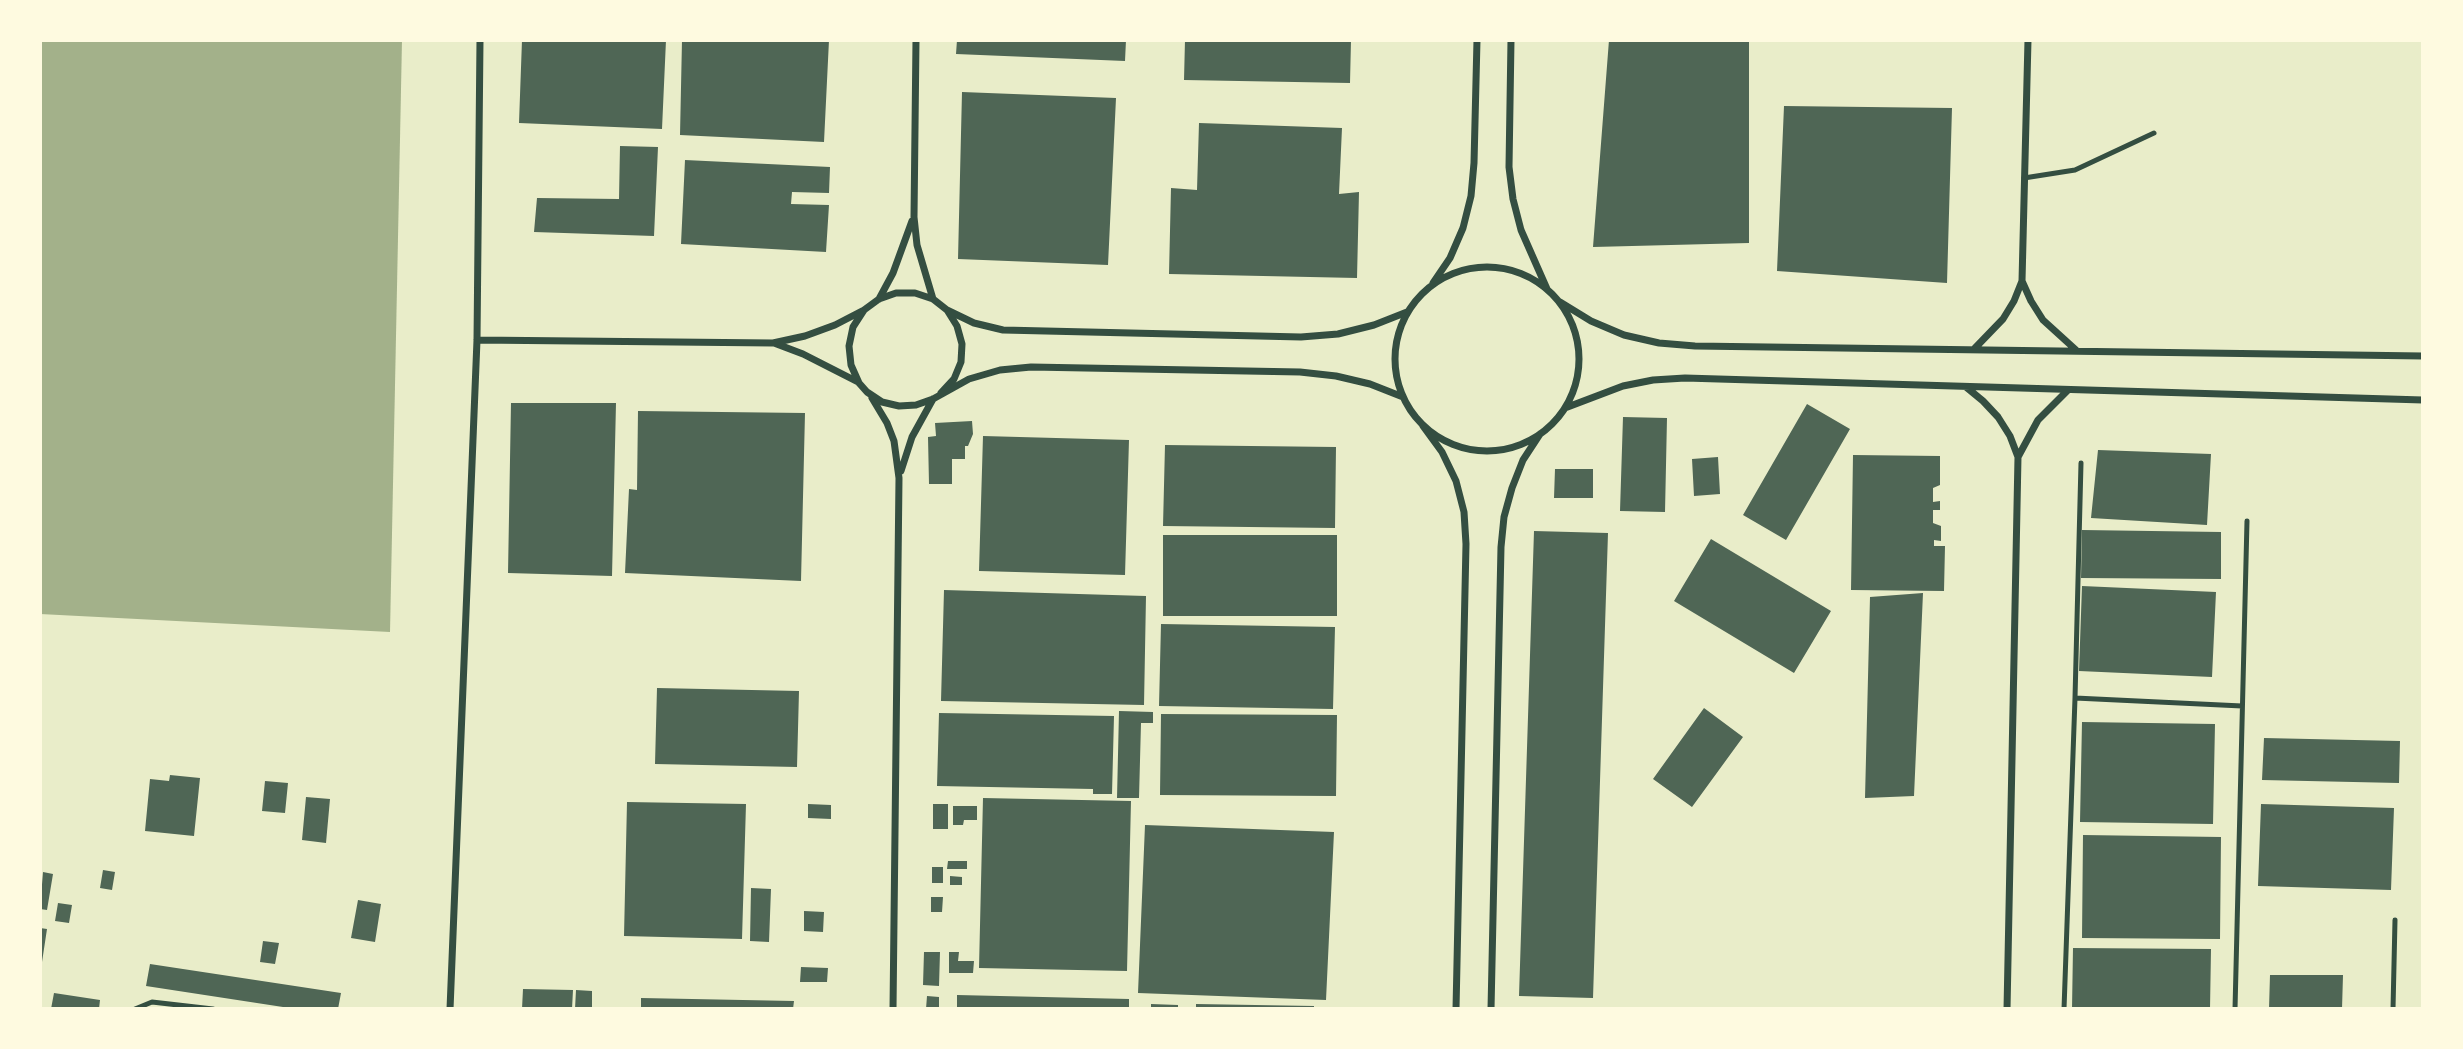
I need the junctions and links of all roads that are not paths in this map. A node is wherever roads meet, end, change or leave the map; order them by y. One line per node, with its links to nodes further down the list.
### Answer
1 (480, 40): 18 (street)
2 (916, 40): 8 (street)
3 (1477, 40): 10 (street)
4 (1511, 40): 11 (street)
5 (2028, 40): 7 (street)
6 (2154, 133): 7 (lane)
7 (2024, 178): 9 (street)
8 (914, 217): 12 (street); 13 (street)
9 (2022, 281): 20 (street); 21 (street)
10 (1432, 285): 11 (street); 17 (street)
11 (1548, 289): 14 (street)
12 (879, 299): 13 (street); 15 (street)
13 (933, 299): 16 (street)
14 (1560, 302): 20 (street); 31 (street)
15 (864, 310): 19 (street); 23 (street)
16 (947, 310): 17 (street); 27 (street)
17 (1408, 312): 28 (street)
18 (477, 340): 19 (street); 43 (street)
19 (773, 343): 23 (street)
20 (1974, 349): 21 (street)
21 (2076, 350): 22 (street)
22 (2423, 356)
23 (859, 383): 26 (street)
24 (1966, 387): 25 (street); 31 (street); 34 (street)
25 (2068, 390): 30 (street); 34 (street)
26 (867, 392): 29 (street); 36 (street)
27 (941, 393): 28 (street); 29 (street)
28 (1403, 397): 32 (street)
29 (933, 399): 36 (street)
30 (2423, 400)
31 (1565, 408): 33 (street)
32 (1423, 426): 33 (street); 45 (street)
33 (1539, 434): 46 (street)
34 (2018, 457): 47 (street)
35 (2081, 463): 38 (lane)
36 (899, 478): 44 (street)
37 (2247, 522): 39 (lane)
38 (2075, 698): 39 (lane); 48 (lane)
39 (2242, 706): 49 (lane)
40 (2395, 920): 50 (lane)
41 (135, 1009): 42 (lane)
42 (213, 1009)
43 (450, 1009)
44 (892, 1009)
45 (1456, 1009)
46 (1491, 1009)
47 (2007, 1009)
48 (2064, 1009)
49 (2235, 1009)
50 (2393, 1009)

